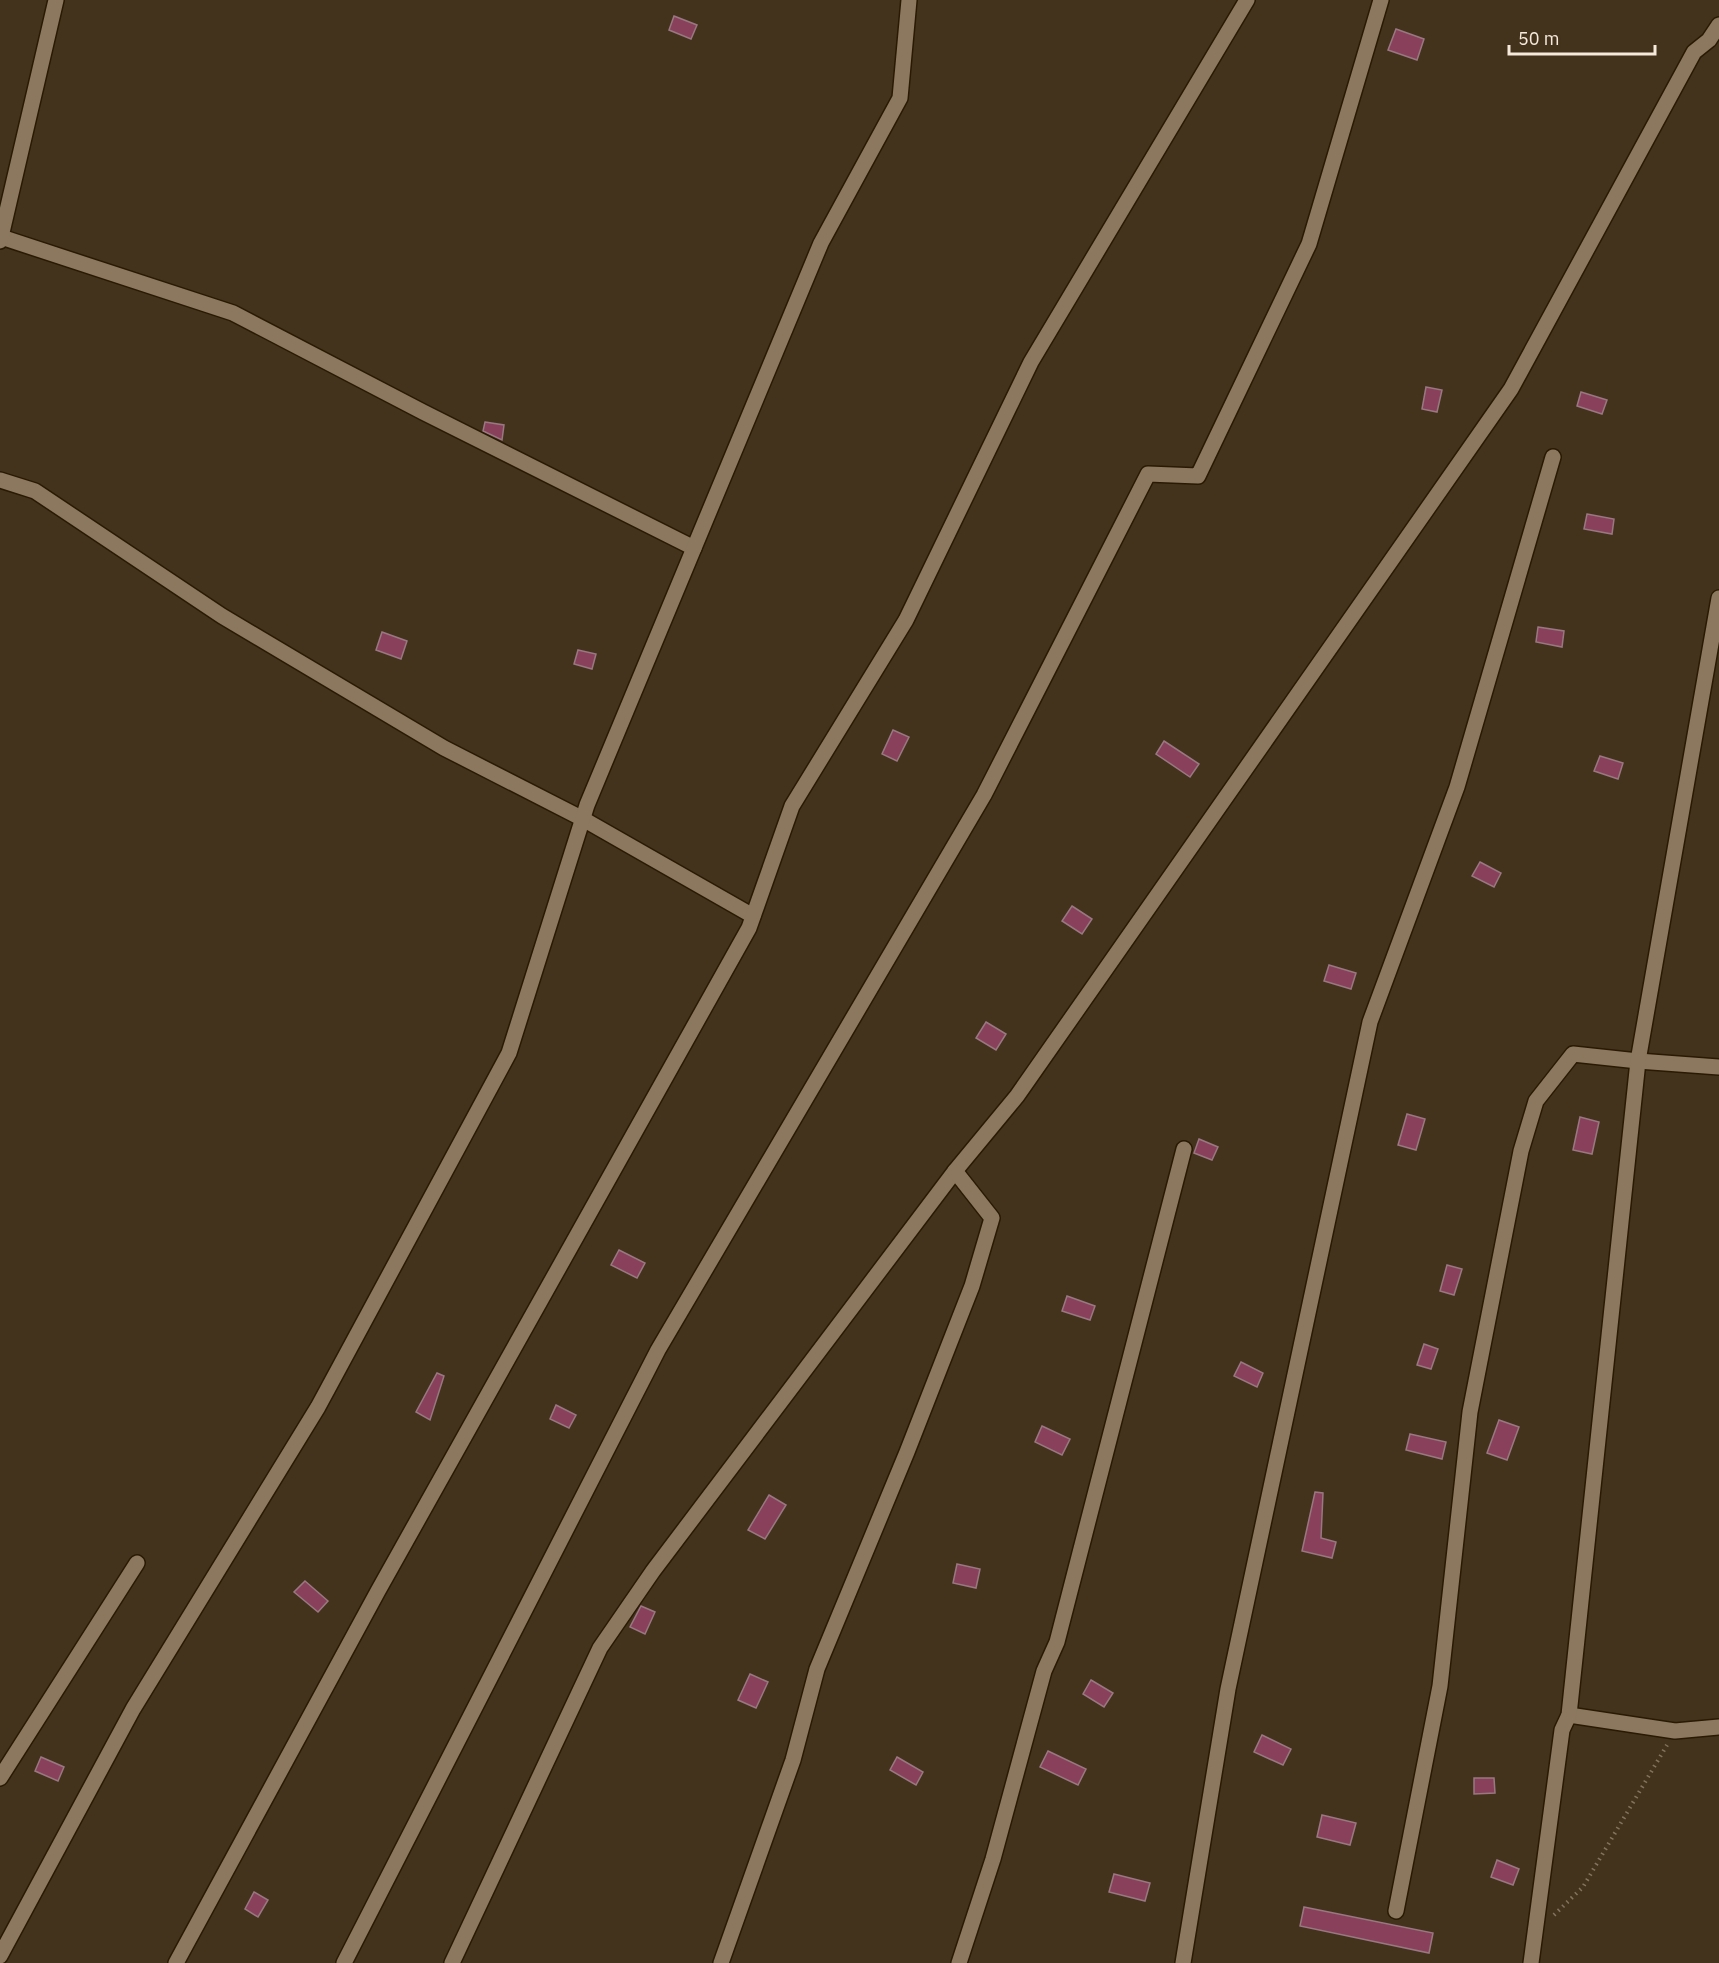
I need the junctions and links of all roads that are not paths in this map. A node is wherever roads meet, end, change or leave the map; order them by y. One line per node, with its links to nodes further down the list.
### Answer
1 (56, 0): 6 (street)
2 (909, 0): 9 (street)
3 (1247, 0): 12 (street)
4 (1380, 0): 24 (street)
5 (1719, 25): 16 (street)
6 (0, 239): 9 (street)
7 (1553, 457): 28 (street)
8 (0, 480): 11 (street)
9 (694, 548): 11 (street)
10 (1719, 598): 13 (street)
11 (582, 819): 12 (street); 22 (street)
12 (753, 916): 23 (street)
13 (1638, 1061): 14 (street); 18 (street); 21 (street)
14 (1719, 1067)
15 (1184, 1149): 27 (street)
16 (955, 1171): 25 (street); 26 (street)
17 (137, 1563): 20 (street)
18 (1569, 1715): 19 (street); 29 (street)
19 (1719, 1728)
20 (0, 1778)
21 (1396, 1911)
22 (0, 1956)
23 (176, 1963)
24 (344, 1963)
25 (452, 1963)
26 (721, 1963)
27 (959, 1963)
28 (1183, 1963)
29 (1531, 1963)

